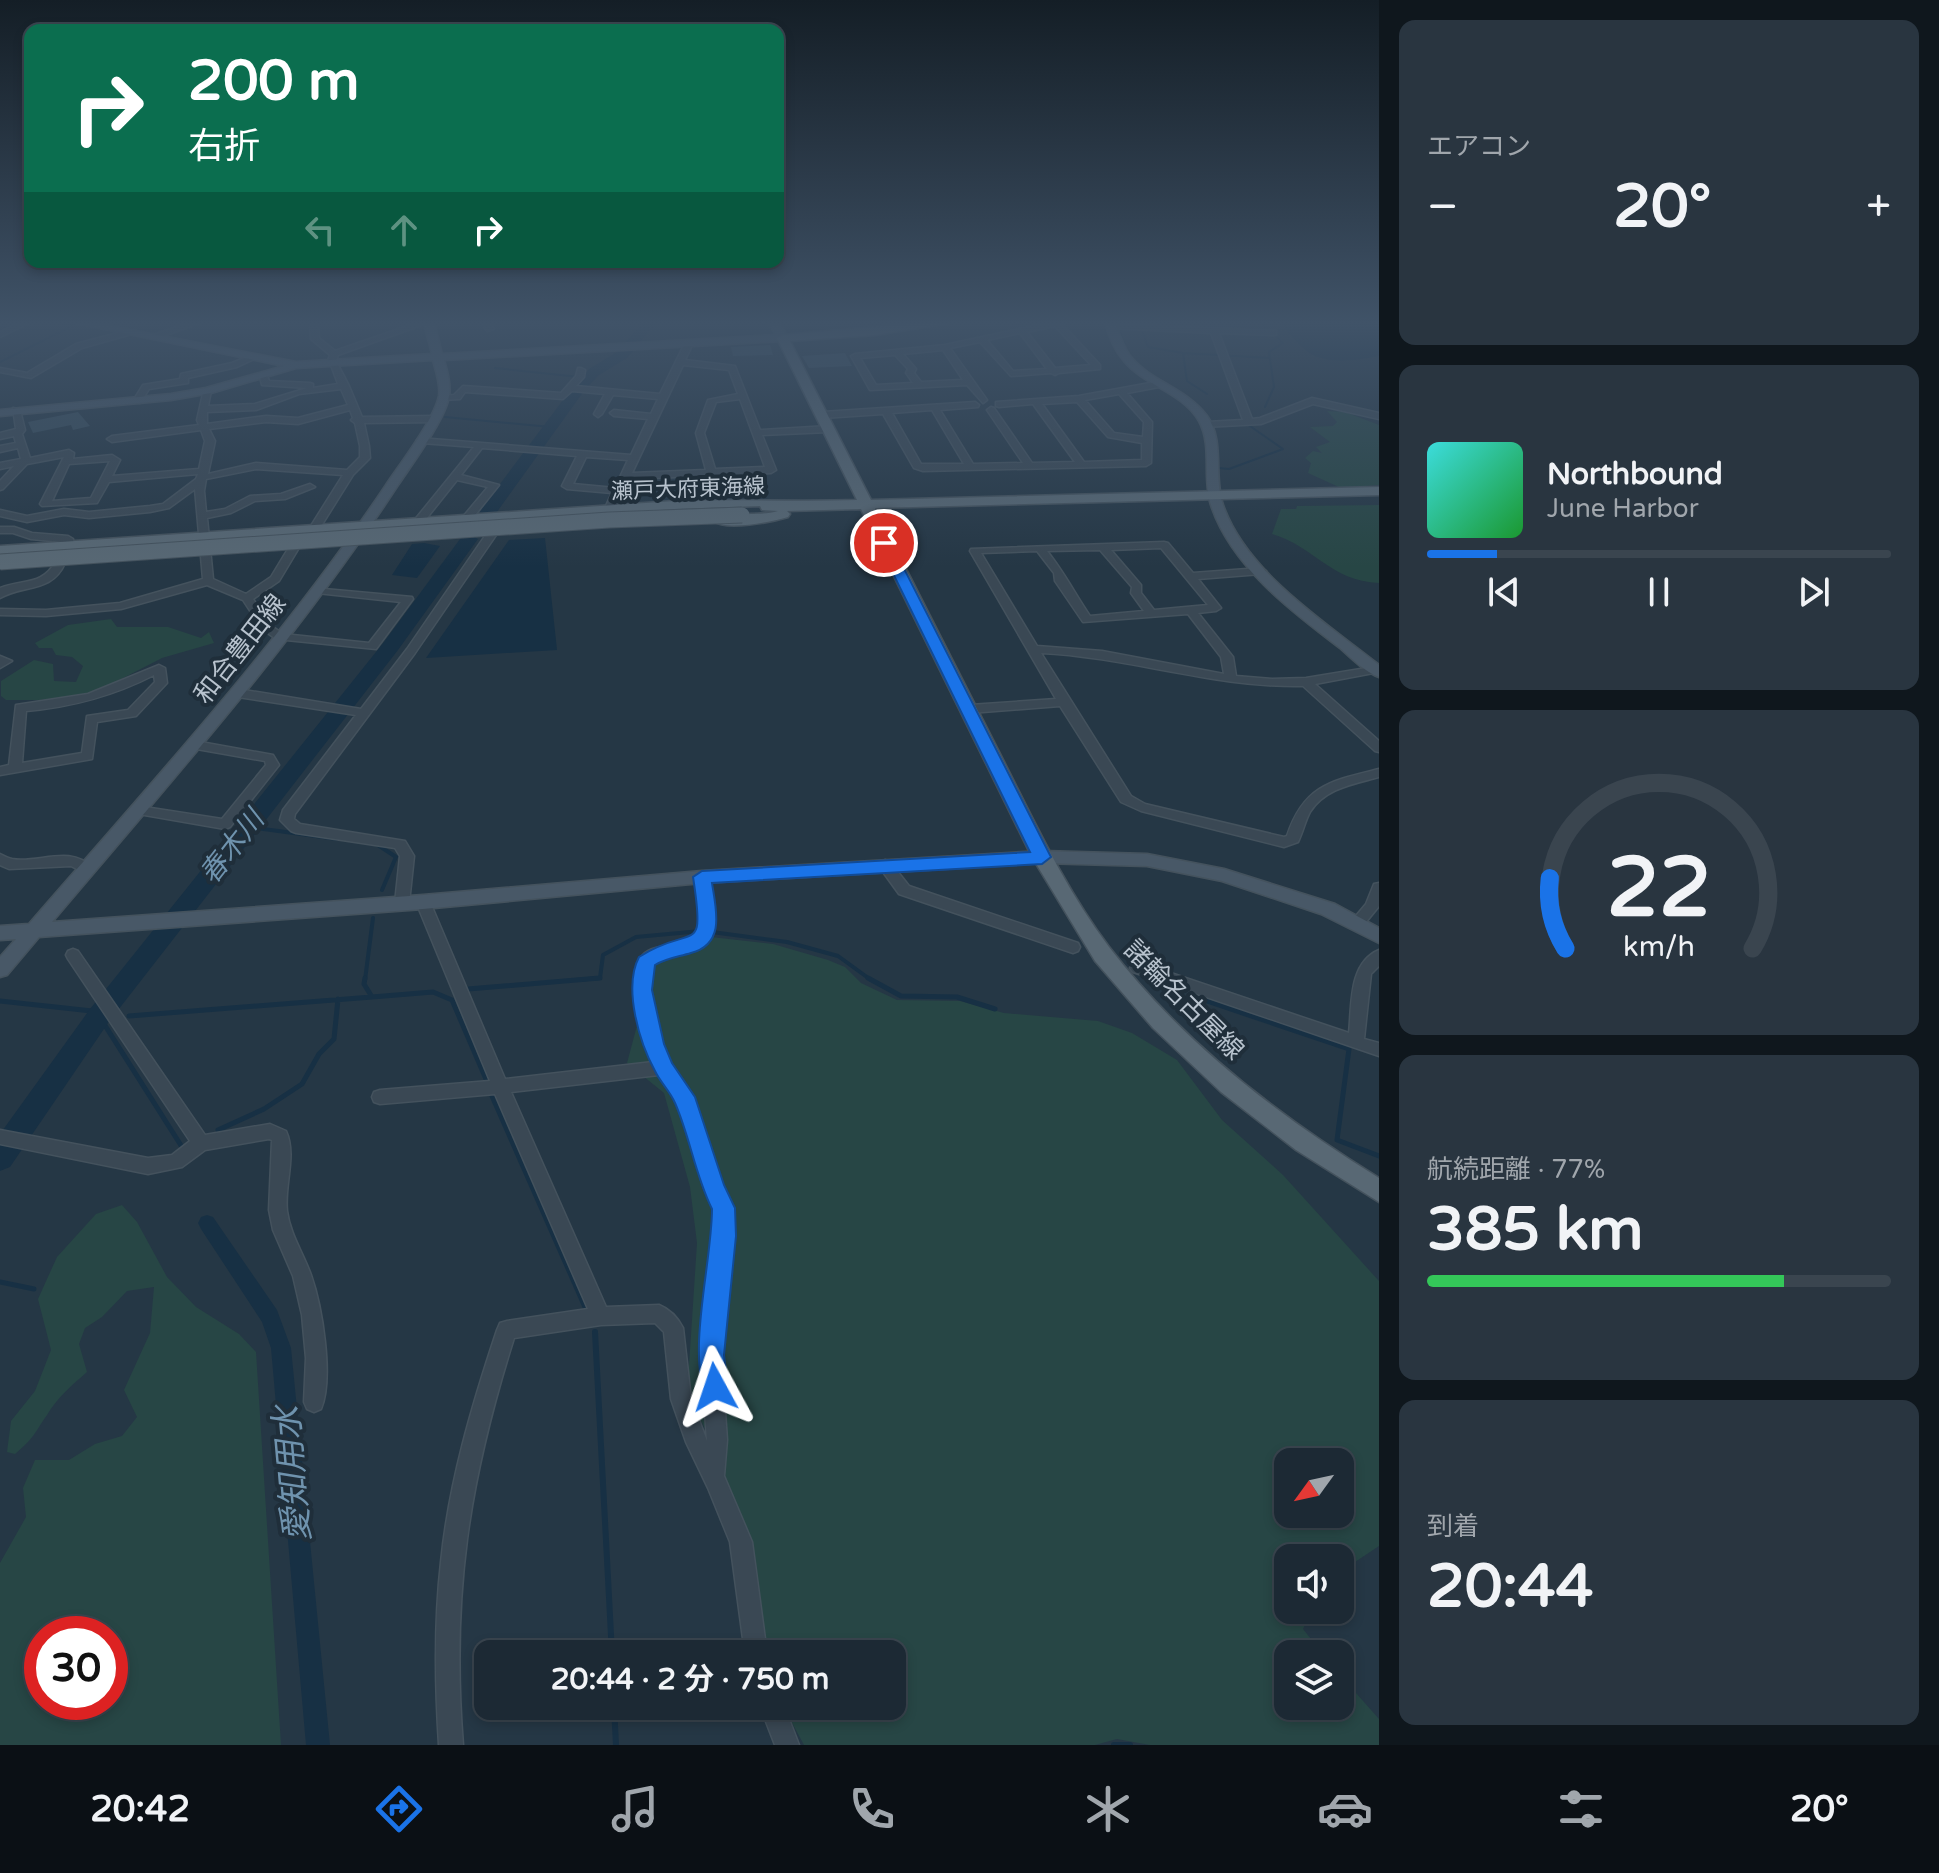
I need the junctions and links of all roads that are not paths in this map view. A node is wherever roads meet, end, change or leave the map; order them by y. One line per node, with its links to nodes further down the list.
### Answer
1 (91, 404): 24 (street)
2 (206, 404): 23 (street)
3 (264, 404): 23 (street)
4 (441, 404): 31 (street, 和合豊田線)
5 (603, 404): 28 (street)
6 (661, 404): 30 (street)
7 (710, 404): 56 (street)
8 (747, 404): 40 (street)
9 (817, 404): 35 (main road, 諸輪名古屋線)
10 (961, 404): 22 (street)
11 (987, 404): 21 (street)
12 (1016, 404): 21 (street)
13 (1038, 404): 52 (street)
14 (1084, 404): 44 (street)
15 (1133, 404): 44 (street)
16 (1189, 404): 36 (street)
17 (1242, 404): 34 (street)
18 (1304, 404): 34 (street)
19 (1327, 404): 29 (street)
20 (352, 407): 32 (street); 33 (street)
21 (995, 407): 54 (street)
22 (935, 408): 25 (street); 55 (street)
23 (205, 409): 37 (street)
24 (16, 410): 26 (street); 39 (street)
25 (886, 411): 35 (street); 55 (street)
26 (0, 413)
27 (614, 413): 30 (street)
28 (598, 414)
29 (1379, 416)
30 (655, 417): 49 (street)
31 (435, 419): 33 (street); 43 (street, 和合豊田線)
32 (301, 420): 37 (street); 38 (street)
33 (355, 420): 57 (street)
34 (1248, 421): 36 (street)
35 (826, 422): 40 (street); 68 (main road, 諸輪名古屋線)
36 (1207, 425): 67 (street)
37 (206, 428): 42 (street); 58 (street)
38 (302, 431)
39 (17, 433): 41 (street); 45 (street)
40 (759, 433): 56 (street)
41 (0, 436)
42 (112, 439)
43 (422, 440): 46 (street); 77 (street, 和合豊田線)
44 (1148, 441): 52 (street)
45 (21, 445): 47 (street); 50 (street)
46 (480, 445): 48 (street); 60 (street)
47 (0, 449)
48 (583, 454): 49 (street); 64 (street)
49 (633, 458): 59 (street)
50 (26, 459): 51 (street); 53 (street); 62 (street)
51 (68, 461): 61 (street); 61 (street)
52 (1082, 465): 54 (street)
53 (0, 466)
54 (1030, 466): 55 (street)
55 (970, 467)
56 (711, 472): 59 (street)
57 (349, 473): 58 (street); 79 (street)
58 (201, 476): 61 (street); 72 (street); 73 (street)
59 (625, 476): 64 (street)
60 (455, 477): 75 (street); 76 (street)
61 (106, 479)
62 (0, 487)
63 (310, 487): 73 (street)
64 (618, 491): 69 (street)
65 (1379, 491): 67 (main road, 瀬戸大府東海線)
66 (1379, 498): 67 (main road, 瀬戸大府東海線)
67 (1215, 500): 68 (main road, 瀬戸大府東海線); 92 (street)
68 (869, 508): 71 (main road, 瀬戸大府東海線); 110 (main road, 諸輪名古屋線)
69 (609, 510): 71 (main road); 74 (main road); 78 (street)
70 (741, 511): 71 (main road, 瀬戸大府東海線); 88 (main road, 瀬戸大府東海線, bridge); 91 (main road, 瀬戸大府東海線, bridge)
71 (780, 511): 78 (main road)
72 (0, 513)
73 (202, 516): 82 (street)
74 (504, 516): 75 (main road); 81 (street)
75 (467, 518): 76 (main road)
76 (418, 522): 77 (main road)
77 (365, 526): 79 (main road); 83 (street, 和合豊田線)
78 (601, 527): 81 (main road)
79 (314, 529): 82 (main road)
80 (0, 530): 84 (street)
81 (492, 533): 83 (main road); 111 (street)
82 (204, 536): 84 (main road); 89 (street)
83 (352, 543): 85 (main road); 95 (street, 和合豊田線)
84 (69, 545): 88 (main road)
85 (295, 546): 89 (main road); 97 (street)
86 (1103, 547): 87 (street); 93 (street); 100 (street)
87 (1040, 549): 100 (street); 102 (street)
88 (0, 552)
89 (206, 553): 90 (main road); 94 (street)
90 (60, 563): 91 (main road); 96 (street)
91 (0, 564)
92 (1261, 571): 93 (street); 105 (street)
93 (1193, 576): 99 (street)
94 (208, 581): 97 (street); 98 (street)
95 (317, 590): 101 (street, 和合豊田線); 101 (street)
96 (0, 595)
97 (247, 598): 101 (street)
98 (0, 612)
99 (1192, 612): 100 (street); 106 (street)
100 (1152, 615)
101 (280, 637): 108 (street, 和合豊田線)
102 (1032, 649): 106 (street); 109 (street)
103 (0, 659): 104 (street)
104 (0, 665)
105 (1377, 671): 107 (street)
106 (1231, 679): 107 (street)
107 (1306, 682): 113 (street)
108 (238, 693): 111 (street); 112 (street, 和合豊田線)
109 (1064, 702): 110 (street); 116 (street)
110 (970, 709): 118 (main road, 諸輪名古屋線)
111 (360, 712): 125 (street)
112 (195, 745): 117 (street, 和合豊田線); 117 (street)
113 (1379, 748)
114 (15, 769): 114 (street); 115 (street)
115 (0, 771)
116 (1379, 773)
117 (138, 810): 121 (street, 和合豊田線)
118 (1042, 857): 120 (street); 126 (street); 142 (main road, 諸輪名古屋線)
119 (0, 859): 121 (street)
120 (885, 865): 122 (street); 130 (street)
121 (85, 868): 127 (street, 和合豊田線)
122 (702, 877): 124 (street); 137 (street)
123 (1379, 888): 126 (street)
124 (423, 902): 125 (street); 138 (street)
125 (402, 903): 127 (street)
126 (1357, 923): 129 (street)
127 (35, 930): 128 (street); 134 (street, 和合豊田線)
128 (0, 933)
129 (1379, 936)
130 (1073, 947)
131 (73, 955): 141 (street)
132 (1379, 956): 135 (street)
133 (1138, 968): 135 (street)
134 (0, 970)
135 (1356, 1043): 136 (street)
136 (1379, 1050)
137 (663, 1068): 138 (street); 145 (street)
138 (500, 1086): 139 (street); 143 (street)
139 (380, 1097)
140 (0, 1137): 141 (street)
141 (201, 1143): 144 (street)
142 (1379, 1191)
143 (601, 1316): 145 (street); 149 (street)
144 (314, 1402)
145 (714, 1476): 146 (street)
146 (754, 1640)
147 (776, 1720): 148 (street)
148 (783, 1744)
149 (451, 1745)

